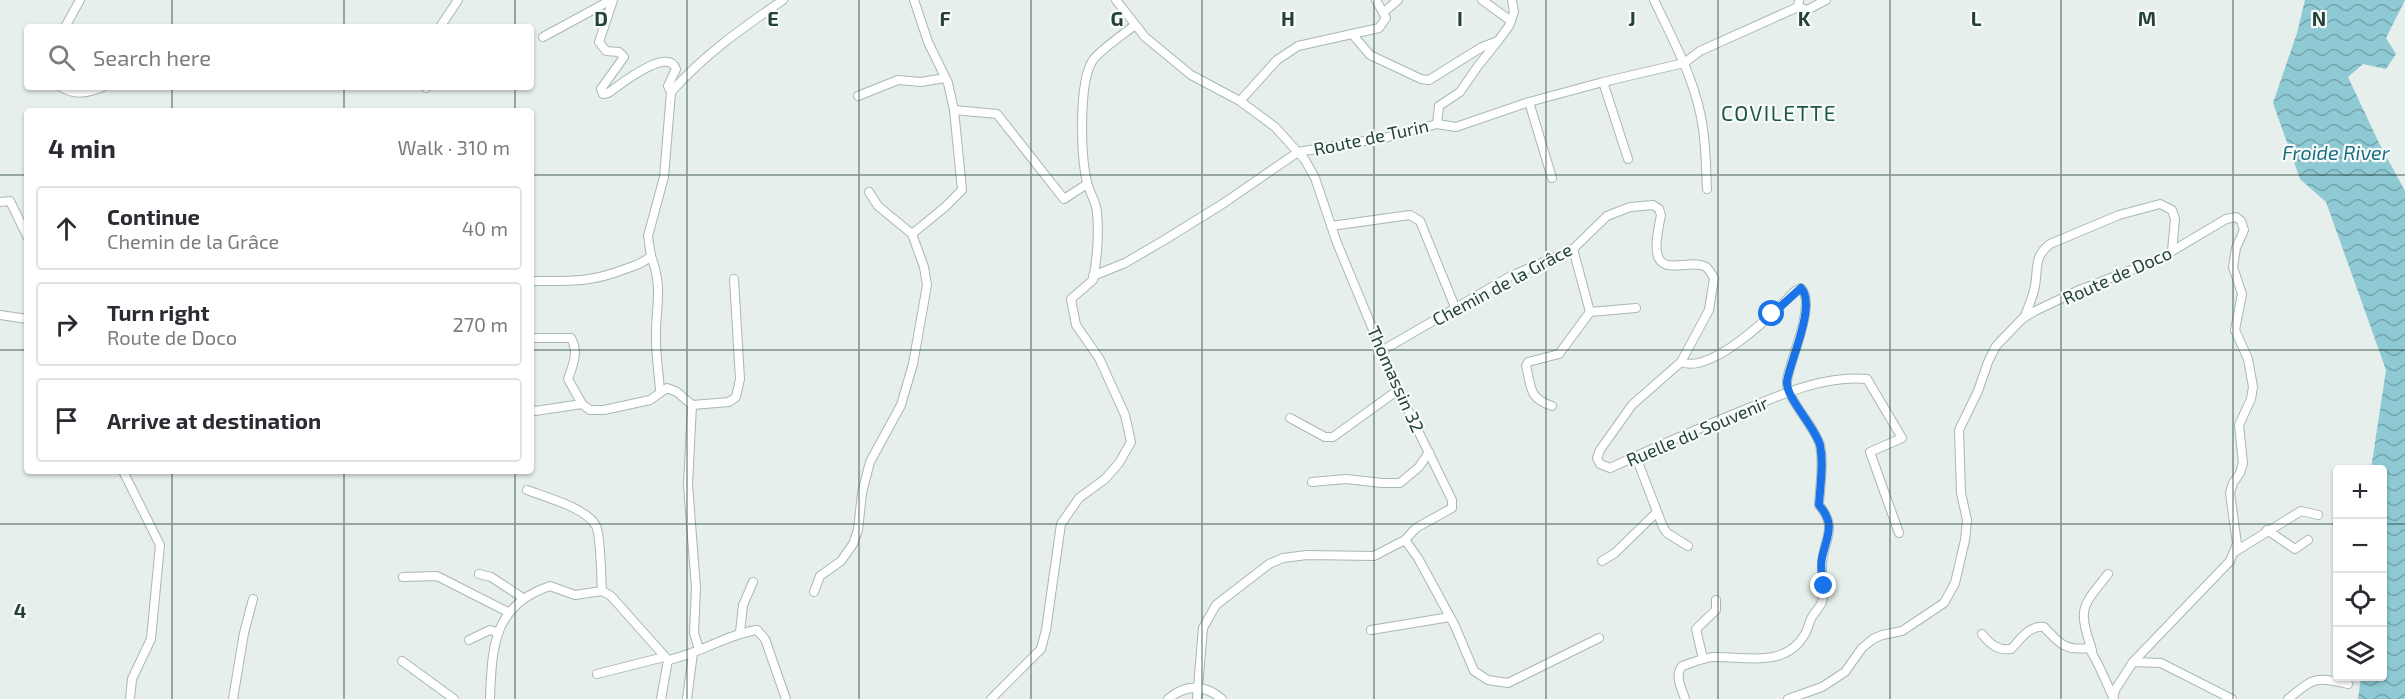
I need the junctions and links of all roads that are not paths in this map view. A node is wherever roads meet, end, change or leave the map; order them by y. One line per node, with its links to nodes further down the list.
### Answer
1 (80, 0): 16 (street)
2 (458, 0): 17 (street)
3 (612, 0): 20 (street); 27 (street)
4 (783, 0): 27 (street)
5 (914, 0): 23 (street)
6 (1116, 0): 18 (street, Thomassin 32)
7 (1376, 0): 14 (street)
8 (1398, 0): 14 (street)
9 (1482, 0): 15 (street)
10 (1512, 0): 15 (street)
11 (1654, 0): 22 (street)
12 (1826, 0): 13 (street, Route de Turin)
13 (1799, 4): 22 (street, Route de Turin)
14 (1384, 12): 19 (street)
15 (1510, 21): 21 (street)
16 (67, 24)
17 (442, 24)
18 (1135, 25): 29 (street, Thomassin 32); 36 (street)
19 (1353, 35): 21 (street); 29 (street)
20 (543, 37)
21 (1498, 41): 32 (street)
22 (1684, 63): 24 (street, Route de Turin); 37 (street)
23 (945, 78): 28 (street); 31 (street)
24 (1603, 82): 30 (street, Route de Turin); 34 (street)
25 (66, 90): 26 (street)
26 (95, 90)
27 (671, 92): 45 (street)
28 (858, 96)
29 (1240, 101): 33 (street, Thomassin 32)
30 (1529, 102): 32 (street, Route de Turin); 35 (street)
31 (954, 110): 36 (street); 42 (street)
32 (1437, 124): 33 (street, Route de Turin)
33 (1298, 152): 40 (street, Thomassin 32); 46 (street, Route de Turin)
34 (1628, 159)
35 (1552, 178)
36 (1087, 184): 46 (street)
37 (1707, 189)
38 (869, 192): 42 (street)
39 (0, 202): 41 (street)
40 (1331, 226): 49 (street); 56 (street, Thomassin 32)
41 (24, 230)
42 (912, 234): 85 (street)
43 (1573, 249): 49 (street, Chemin de la Grâce); 51 (street); 57 (street, Chemin de la Grâce)
44 (2172, 251): 53 (street, Route de Doco); 53 (street); 78 (street, Route de Doco)
45 (651, 256): 48 (street); 59 (street)
46 (1094, 276): 113 (street)
47 (734, 279): 62 (street)
48 (534, 281)
49 (1455, 307): 56 (street, Chemin de la Grâce)
50 (1636, 309): 51 (street)
51 (1590, 312): 63 (street)
52 (0, 315): 54 (street)
53 (2023, 318): 118 (street, Route de Doco)
54 (24, 319)
55 (534, 338): 61 (street)
56 (1383, 350): 58 (street, Thomassin 32)
57 (1681, 362): 60 (street); 67 (street, Ruelle du Souvenir)
58 (1398, 390): 65 (street); 66 (street, Thomassin 32)
59 (660, 391): 61 (street); 62 (street)
60 (1787, 392): 67 (street, Ruelle du Souvenir); 74 (street, Ruelle du Souvenir); 100 (street)
61 (582, 404): 64 (street)
62 (692, 405): 98 (street)
63 (1552, 406)
64 (534, 410)
65 (1290, 418)
66 (1429, 452): 69 (street); 75 (street, Thomassin 32)
67 (1635, 456): 71 (street)
68 (124, 474): 106 (street)
69 (1312, 482)
70 (527, 490): 84 (street)
71 (1656, 513): 77 (street); 79 (street)
72 (2318, 515): 73 (street)
73 (2267, 530): 76 (street); 78 (street)
74 (1899, 533)
75 (1405, 540): 90 (street); 105 (street)
76 (2308, 540)
77 (1689, 546)
78 (2236, 551): 102 (street)
79 (1602, 561)
80 (479, 574): 87 (street)
81 (2108, 574): 97 (street)
82 (403, 577): 89 (street)
83 (753, 582): 93 (street)
84 (602, 591): 87 (street); 99 (street)
85 (814, 592)
86 (253, 598): 107 (street)
87 (523, 598): 89 (street)
88 (1716, 600): 100 (street)
89 (508, 612): 92 (street)
90 (1450, 617): 91 (street); 95 (street)
91 (1371, 630)
92 (497, 632): 96 (street); 109 (street)
93 (740, 632): 98 (street); 112 (street)
94 (1982, 634): 97 (street)
95 (1599, 638)
96 (469, 640)
97 (2092, 650): 119 (street)
98 (696, 651): 99 (street); 111 (street)
99 (666, 658): 103 (street); 110 (street)
100 (1703, 658): 117 (street)
101 (402, 662): 108 (street)
102 (2133, 662): 119 (street); 120 (street)
103 (597, 674)
104 (2348, 684): 121 (street)
105 (1199, 686): 114 (street); 115 (street); 116 (street)
106 (130, 699)
107 (233, 699)
108 (454, 699)
109 (490, 699)
110 (661, 699)
111 (687, 699)
112 (786, 699)
113 (991, 699)
114 (1168, 699)
115 (1197, 699)
116 (1221, 699)
117 (1685, 699)
118 (1788, 699)
119 (2113, 699)
120 (2232, 699)
121 (2288, 699)

